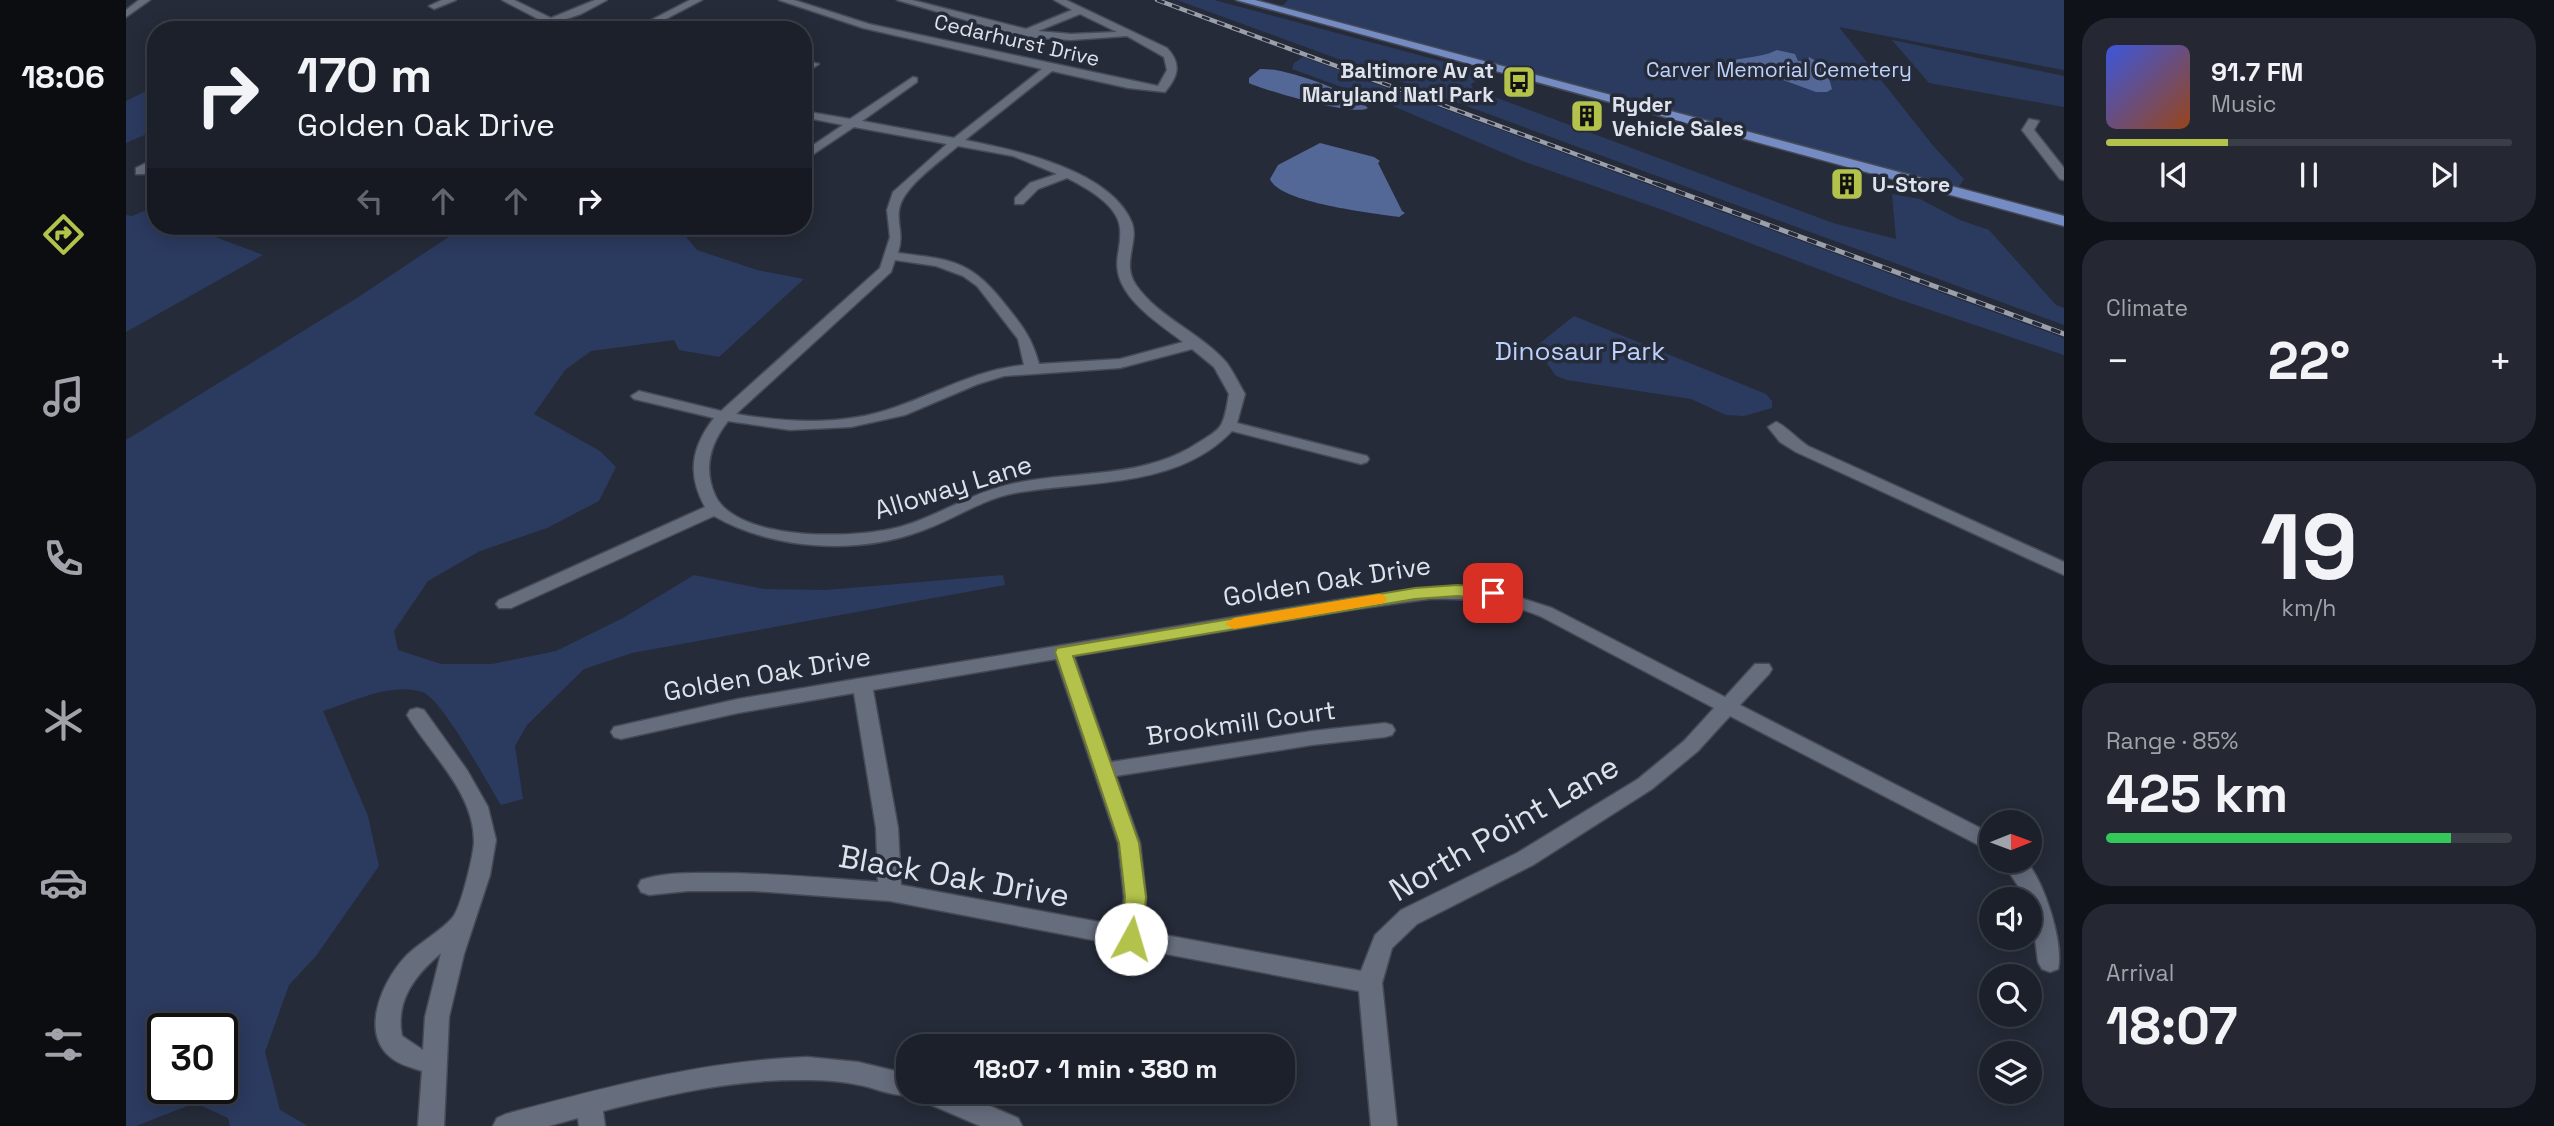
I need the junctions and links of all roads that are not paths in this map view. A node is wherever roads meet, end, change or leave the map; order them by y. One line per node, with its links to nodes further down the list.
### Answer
1 (145, 0): 12 (street)
2 (451, 0): 10 (street)
3 (506, 0): 13 (street)
4 (602, 0): 14 (street)
5 (697, 0): 15 (street)
6 (785, 0): 18 (street, Cedarhurst Drive)
7 (902, 0): 17 (street)
8 (1059, 0): 11 (street)
9 (1242, 0): 30 (main road)
10 (434, 5)
11 (1082, 9): 16 (street); 17 (street)
12 (126, 14)
13 (550, 21)
14 (554, 21)
15 (655, 21)
16 (1130, 33): 17 (street); 18 (street, Cedarhurst Drive)
17 (1024, 34)
18 (1051, 67): 23 (street)
19 (912, 80): 22 (street)
20 (812, 115): 22 (street)
21 (2033, 121): 28 (street)
22 (852, 122): 23 (street); 24 (street)
23 (956, 142): 27 (street); 31 (street)
24 (812, 151)
25 (147, 167): 26 (street)
26 (140, 171)
27 (1068, 174): 29 (street); 32 (street)
28 (2064, 176)
29 (1018, 201)
30 (2064, 221)
31 (891, 256): 33 (street); 35 (street)
32 (1192, 344): 33 (street); 36 (street)
33 (1032, 366): 35 (street)
34 (639, 396): 35 (street)
35 (724, 416): 39 (street)
36 (1229, 426): 38 (street); 39 (street, Alloway Lane)
37 (1776, 427): 40 (street)
38 (1361, 459)
39 (715, 509): 41 (street)
40 (2064, 569)
41 (505, 604)
42 (1063, 652): 44 (street, Golden Oak Drive); 45 (street, Golden Oak Drive); 49 (street)
43 (1762, 669): 45 (street, North Point Lane)
44 (862, 685): 48 (street, Golden Oak Drive); 53 (street)
45 (1730, 707): 50 (street, Golden Oak Drive); 57 (street, North Point Lane)
46 (417, 715): 54 (street)
47 (1385, 730): 49 (street, Brookmill Court)
48 (621, 732)
49 (1105, 770): 55 (street)
50 (1979, 837)
51 (2024, 873): 56 (street)
52 (649, 886): 53 (street, Black Oak Drive)
53 (890, 892): 55 (street, Black Oak Drive)
54 (461, 924): 58 (street); 58 (street)
55 (1131, 939): 57 (street, Black Oak Drive)
56 (2050, 962)
57 (1370, 983): 65 (street, North Point Lane)
58 (434, 1065): 62 (street)
59 (896, 1083): 61 (street)
60 (957, 1104): 64 (street)
61 (591, 1115): 63 (street)
62 (431, 1126)
63 (506, 1126)
64 (1009, 1126)
65 (1384, 1126)

